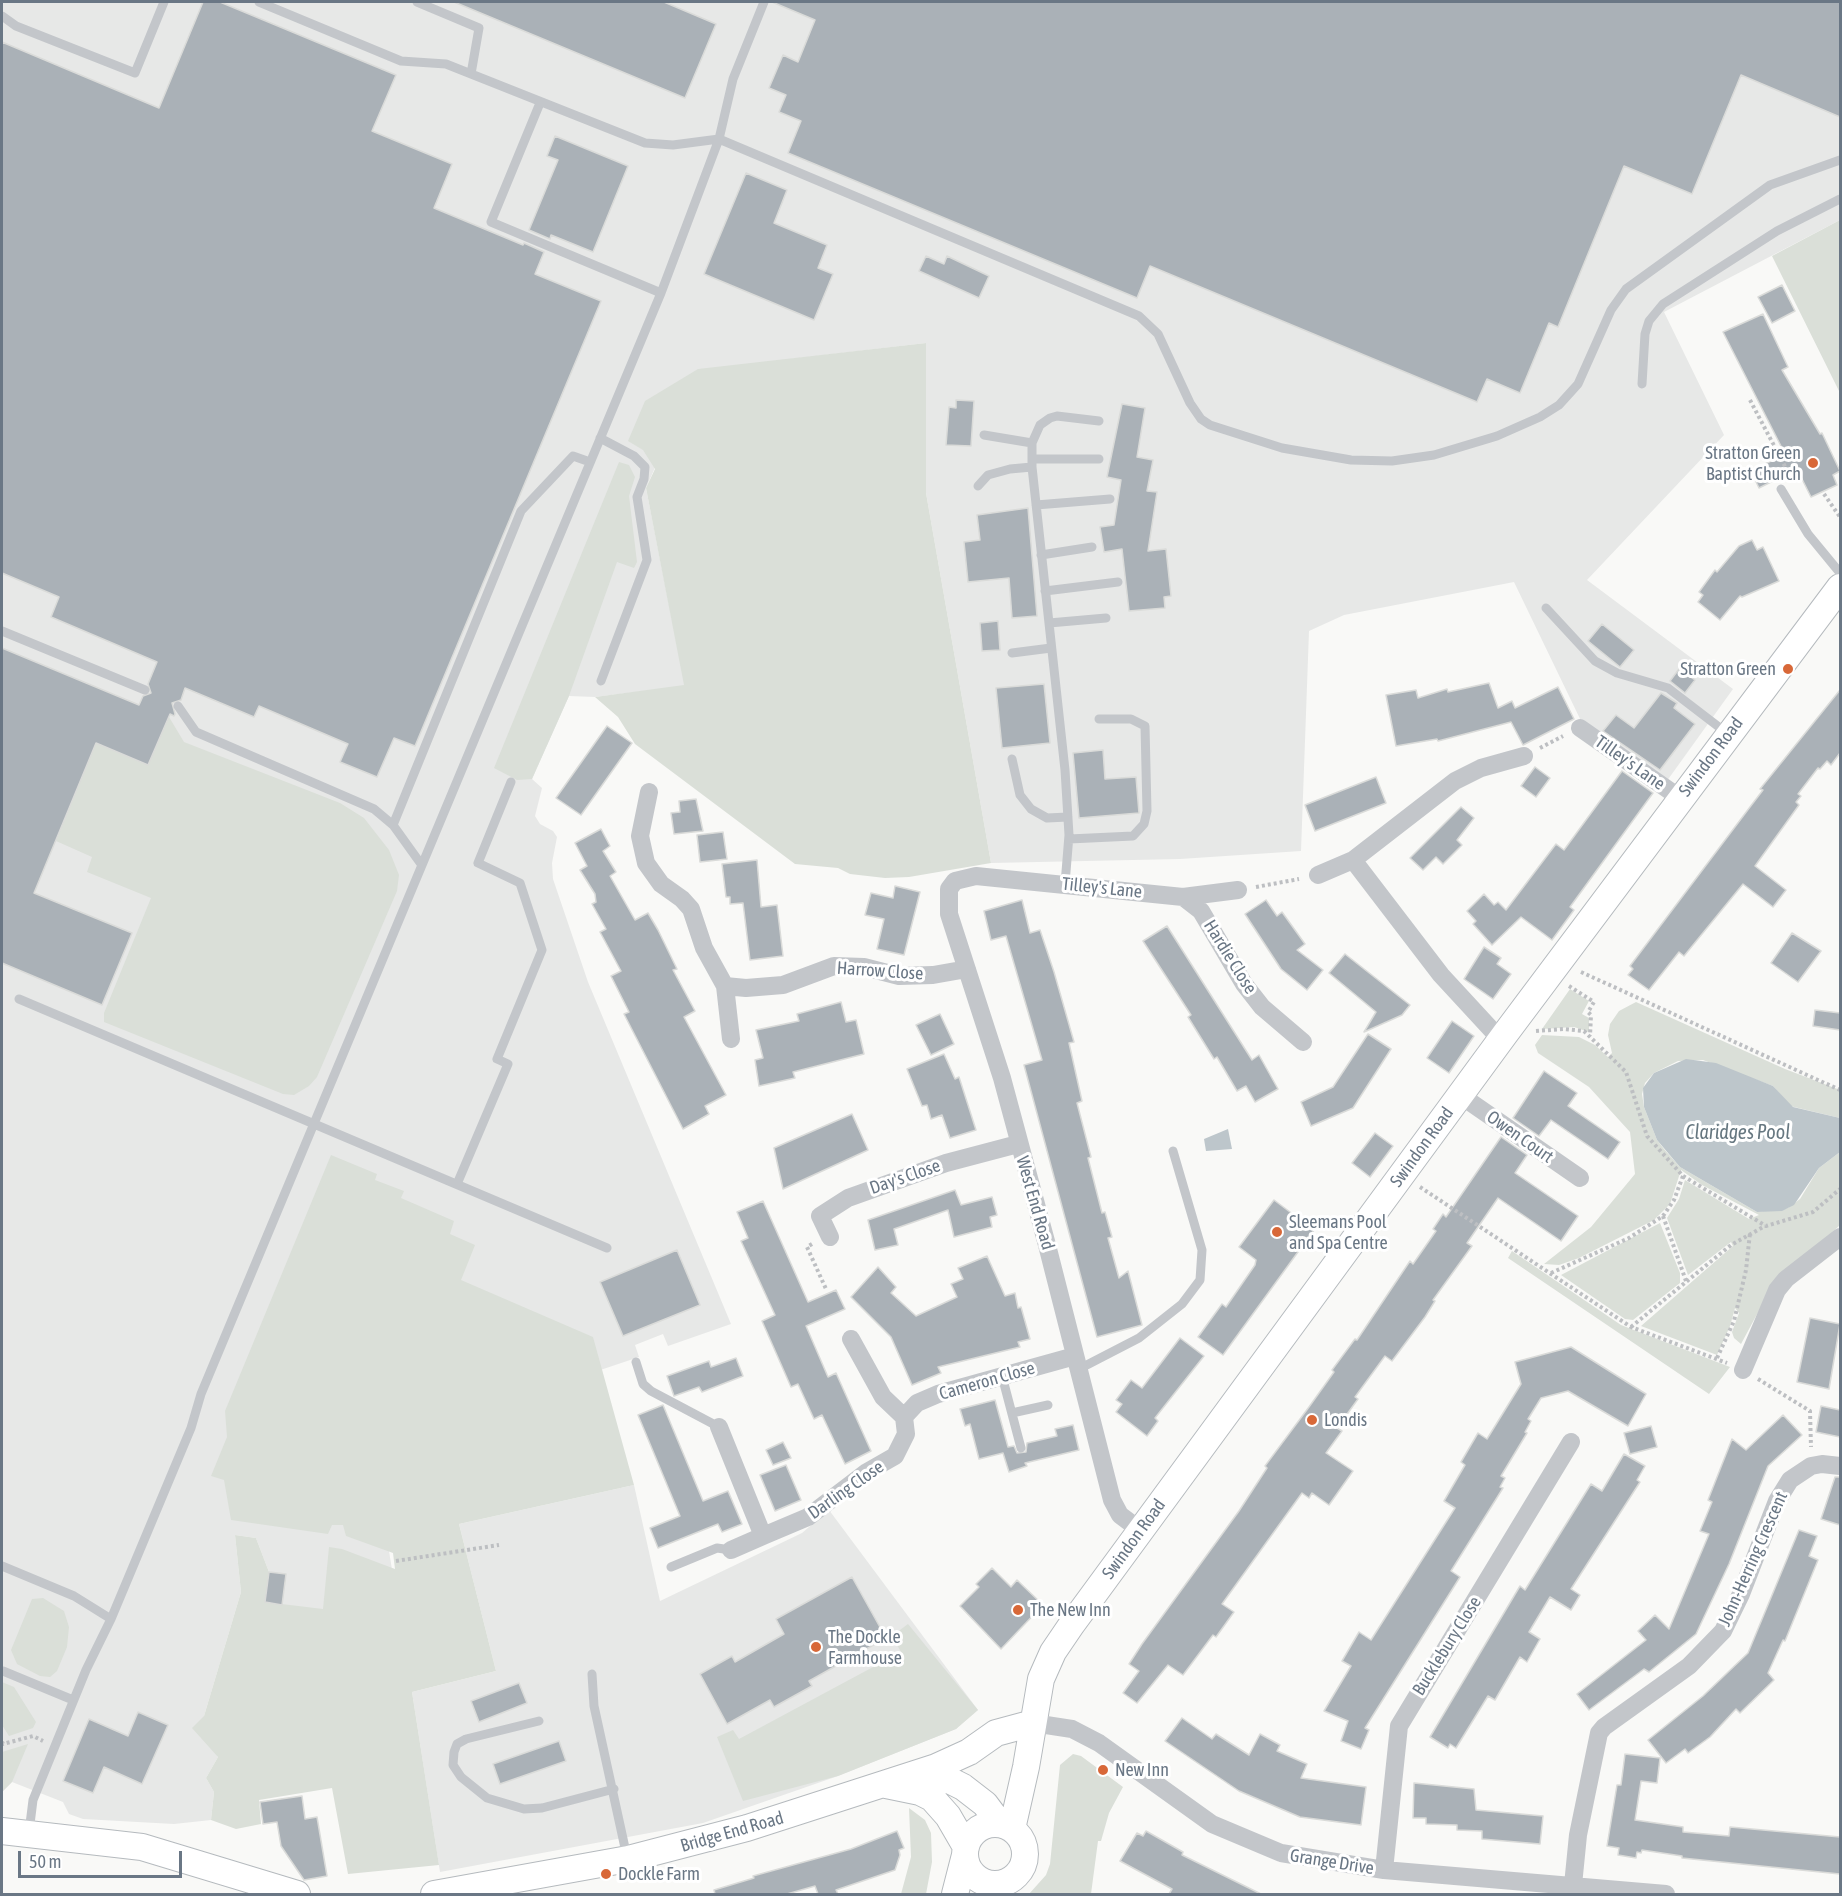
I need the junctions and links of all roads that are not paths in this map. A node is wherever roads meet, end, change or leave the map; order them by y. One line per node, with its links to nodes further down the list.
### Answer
1 (164, 2): 5 (lane)
2 (259, 2): 6 (lane)
3 (417, 2): 6 (lane)
4 (764, 2): 8 (lane)
5 (2, 16)
6 (471, 74): 7 (lane)
7 (540, 103): 8 (lane); 11 (lane)
8 (719, 139): 9 (lane); 11 (lane)
9 (1840, 160)
10 (1840, 199): 12 (lane)
11 (661, 293): 15 (lane)
12 (1642, 384)
13 (1099, 421): 16 (lane)
14 (984, 435): 16 (lane)
15 (600, 438): 18 (lane); 35 (lane)
16 (1032, 443): 19 (lane)
17 (1099, 459): 19 (lane)
18 (591, 462): 47 (lane); 50 (lane)
19 (1032, 463): 20 (lane); 23 (lane)
20 (978, 486)
21 (1781, 489): 27 (lane)
22 (1110, 498): 23 (lane)
23 (1036, 505): 25 (lane)
24 (1092, 547): 25 (lane)
25 (1041, 555): 28 (lane)
26 (1118, 582): 28 (lane)
27 (1840, 585): 40 (main road, Swindon Road)
28 (1045, 591): 31 (lane)
29 (1546, 608): 40 (lane)
30 (1106, 618): 31 (lane)
31 (1048, 623): 33 (lane)
32 (2, 631): 36 (lane)
33 (1051, 648): 34 (lane); 46 (lane)
34 (1012, 653)
35 (601, 681)
36 (145, 690)
37 (178, 706): 47 (lane)
38 (1099, 719): 48 (lane)
39 (1580, 728): 45 (street, Tilley's Lane)
40 (1728, 734): 45 (main road, Swindon Road)
41 (1524, 756): 49 (street)
42 (1012, 759): 46 (lane)
43 (511, 782): 67 (lane)
44 (649, 792): 57 (street)
45 (1680, 798): 59 (main road, Swindon Road)
46 (1068, 817): 48 (lane)
47 (393, 825): 50 (lane)
48 (1069, 839): 53 (lane)
49 (1353, 860): 51 (street); 59 (street)
50 (421, 864): 63 (lane)
51 (1318, 875)
52 (967, 876): 53 (street, Tilley's Lane); 56 (street, West End Road)
53 (1065, 884): 55 (street, Tilley's Lane)
54 (1238, 890): 55 (street, Tilley's Lane)
55 (1183, 897): 61 (street, Hardie Close)
56 (967, 969): 57 (street, Harrow Close); 64 (street, West End Road)
57 (725, 986): 60 (street)
58 (19, 999): 63 (lane)
59 (1503, 1037): 62 (main road, Swindon Road)
60 (731, 1039)
61 (1303, 1042)
62 (1460, 1095): 66 (street, Owen Court); 83 (main road, Swindon Road)
63 (314, 1123): 67 (lane); 88 (lane)
64 (1017, 1144): 68 (street, Day's Close); 73 (street, West End Road)
65 (1173, 1151): 73 (lane)
66 (1580, 1178)
67 (457, 1184): 70 (lane)
68 (830, 1237)
69 (1840, 1237): 74 (street)
70 (607, 1248)
71 (850, 1339): 78 (street)
72 (636, 1362): 79 (lane)
73 (1077, 1363): 75 (street, Cameron Close); 83 (street, West End Road)
74 (1743, 1370)
75 (1002, 1376): 77 (lane); 78 (street, Cameron Close)
76 (1048, 1405): 77 (lane)
77 (1012, 1413): 81 (lane)
78 (904, 1417): 84 (street, Darling Close)
79 (719, 1427): 84 (street)
80 (1571, 1442): 102 (street, Bucklebury Close)
81 (1022, 1448)
82 (1840, 1466): 103 (street, John-Herring Crescent)
83 (1140, 1530): 93 (main road, Swindon Road)
84 (763, 1536): 85 (street, Darling Close)
85 (731, 1550): 87 (lane)
86 (2, 1566): 88 (lane)
87 (671, 1566)
88 (111, 1619): 91 (lane)
89 (3, 1671): 91 (lane)
90 (592, 1674): 96 (lane)
91 (73, 1700): 99 (lane)
92 (539, 1721): 96 (lane)
93 (1034, 1723): 94 (main road, Bridge End Road); 97 (main road, Swindon Road); 102 (street, Grange Drive)
94 (917, 1773): 95 (main road, Bridge End Road); 97 (main road)
95 (885, 1785): 100 (main road, Bridge End Road); 101 (main road, Bridge End Road)
96 (614, 1789): 101 (lane)
97 (1006, 1826): 100 (main road); 104 (main road)
98 (2, 1831): 99 (main road)
99 (28, 1834): 105 (main road)
100 (965, 1851): 104 (main road); 107 (main road)
101 (628, 1859): 106 (main road, Bridge End Road)
102 (1384, 1870): 103 (street, Grange Drive)
103 (1573, 1885): 108 (street, Grange Drive)
104 (1003, 1888)
105 (297, 1894)
106 (434, 1894)
107 (955, 1894)
108 (1666, 1894)

